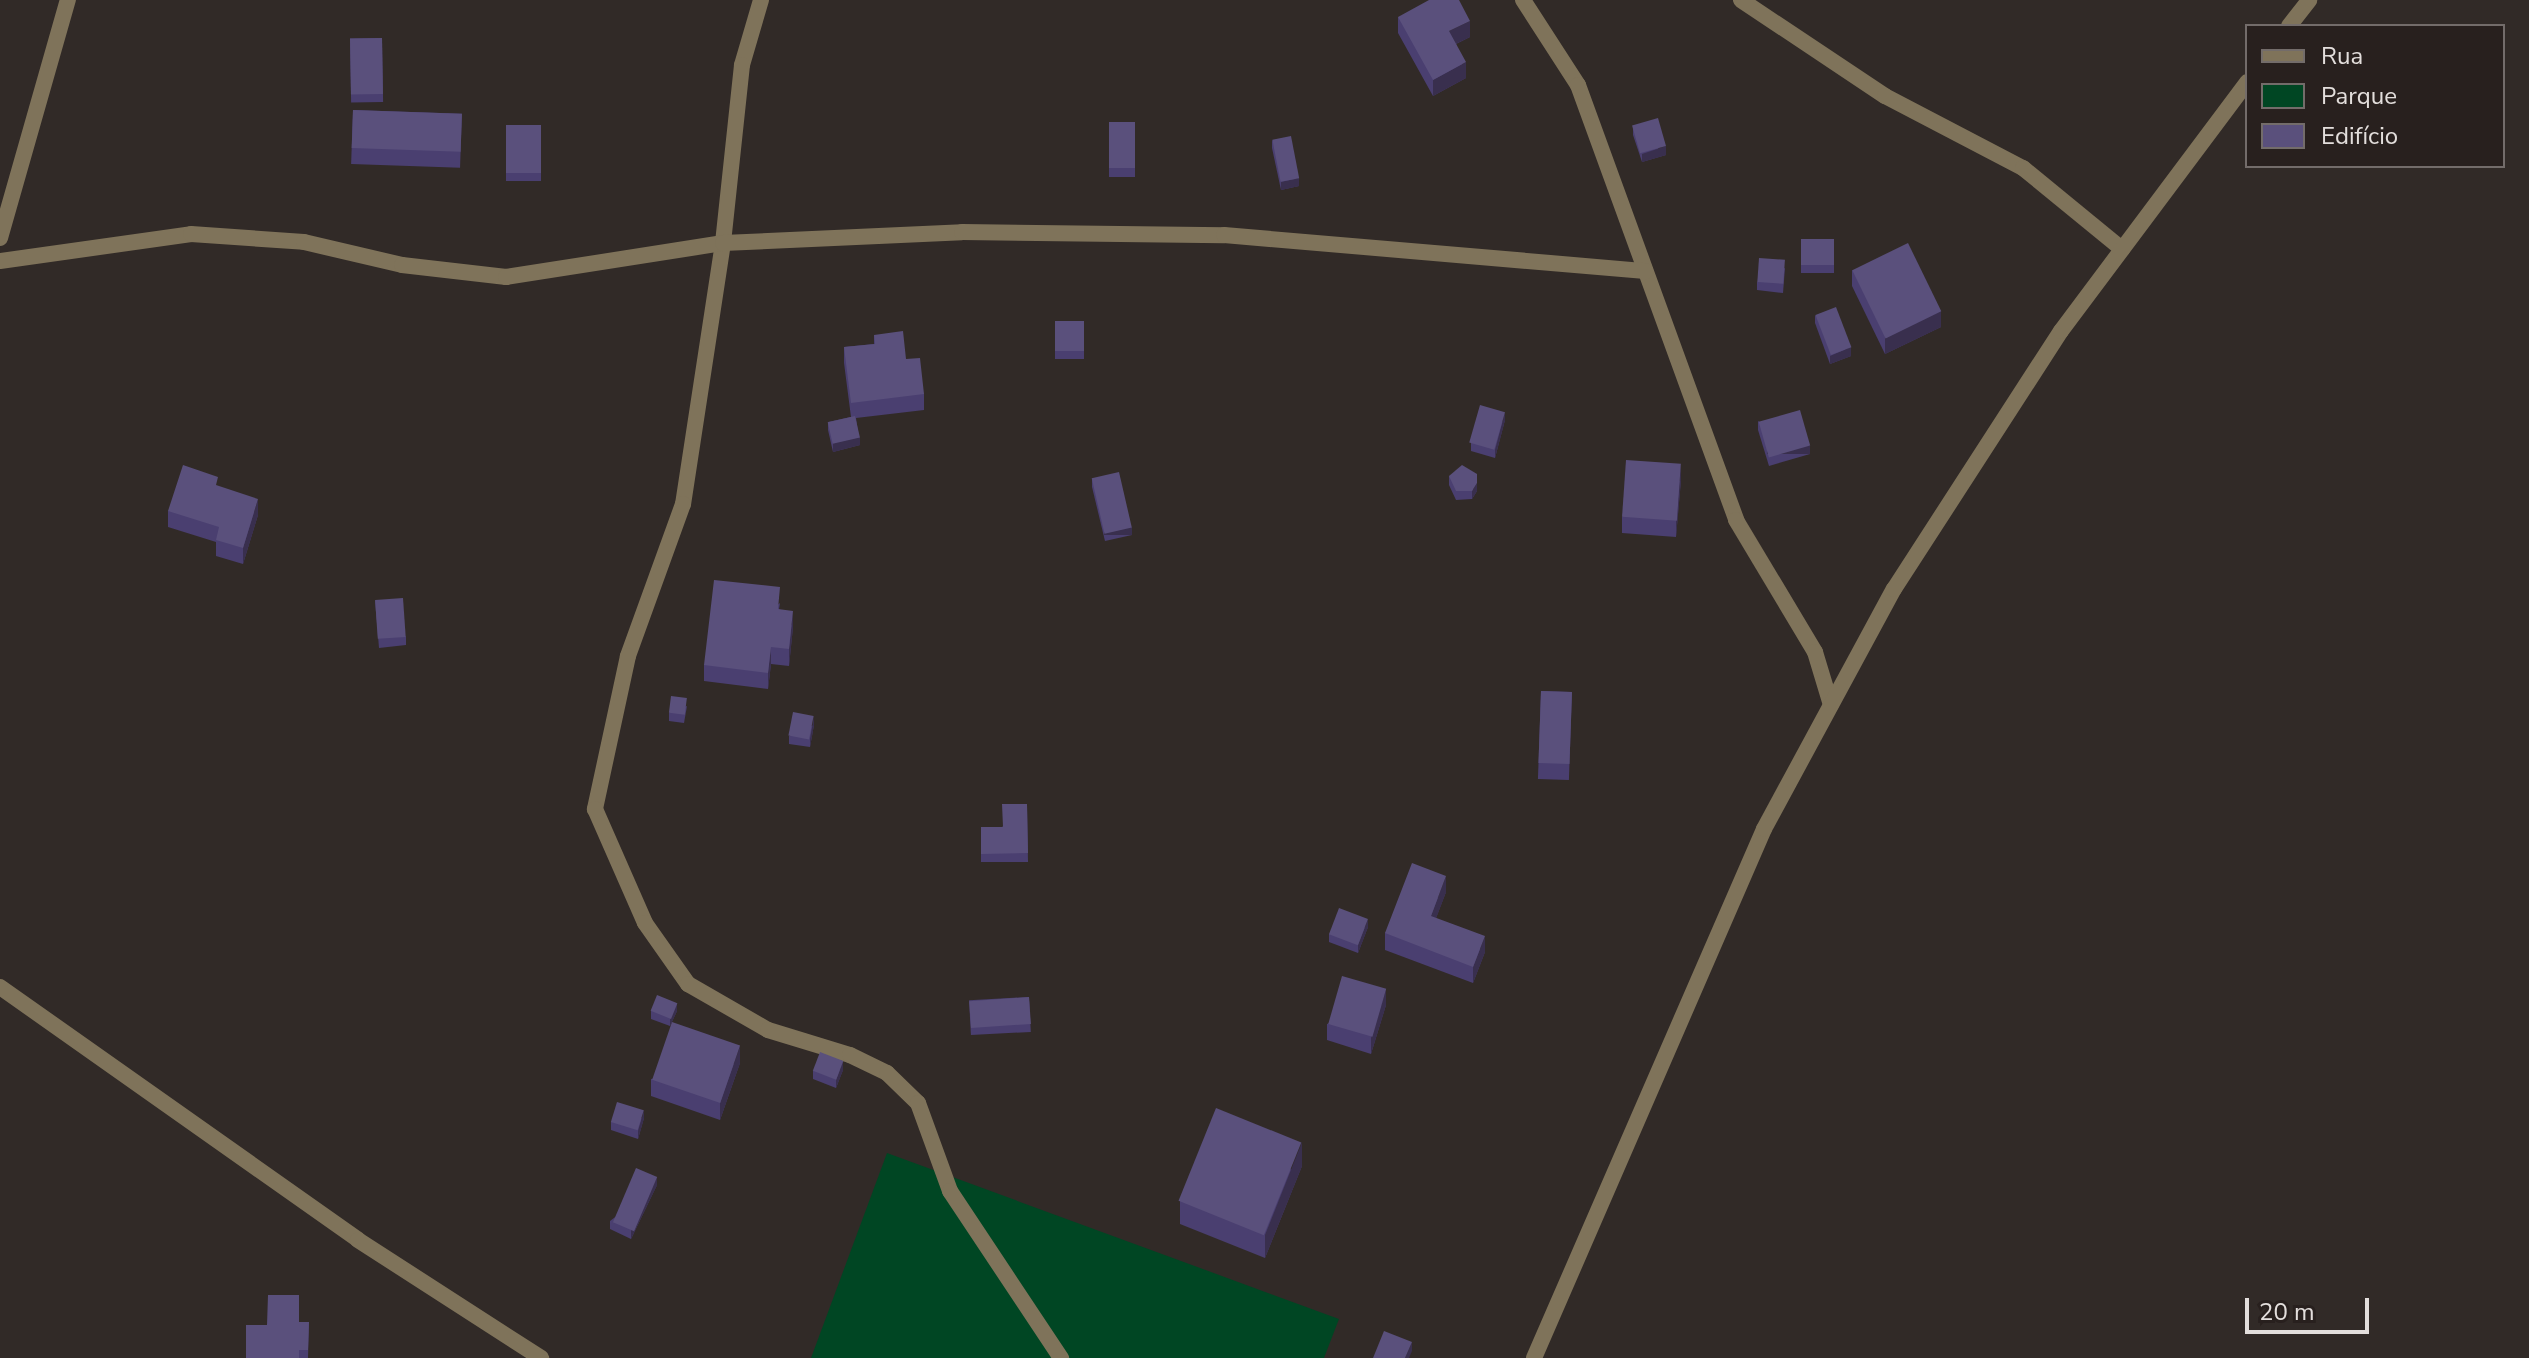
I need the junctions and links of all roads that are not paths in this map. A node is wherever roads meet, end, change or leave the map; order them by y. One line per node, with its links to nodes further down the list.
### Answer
1 (68, 0): 8 (street)
2 (761, 0): 9 (street)
3 (1523, 0): 12 (street)
4 (1741, 0): 10 (street)
5 (2309, 0): 6 (street)
6 (2291, 24)
7 (2245, 85): 10 (street)
8 (0, 238)
9 (723, 243): 11 (street); 12 (street); 16 (street)
10 (2122, 249): 13 (street)
11 (0, 261)
12 (1645, 271): 13 (street)
13 (1831, 705): 17 (street)
14 (0, 987): 15 (street)
15 (541, 1358)
16 (1061, 1358)
17 (1534, 1358)

